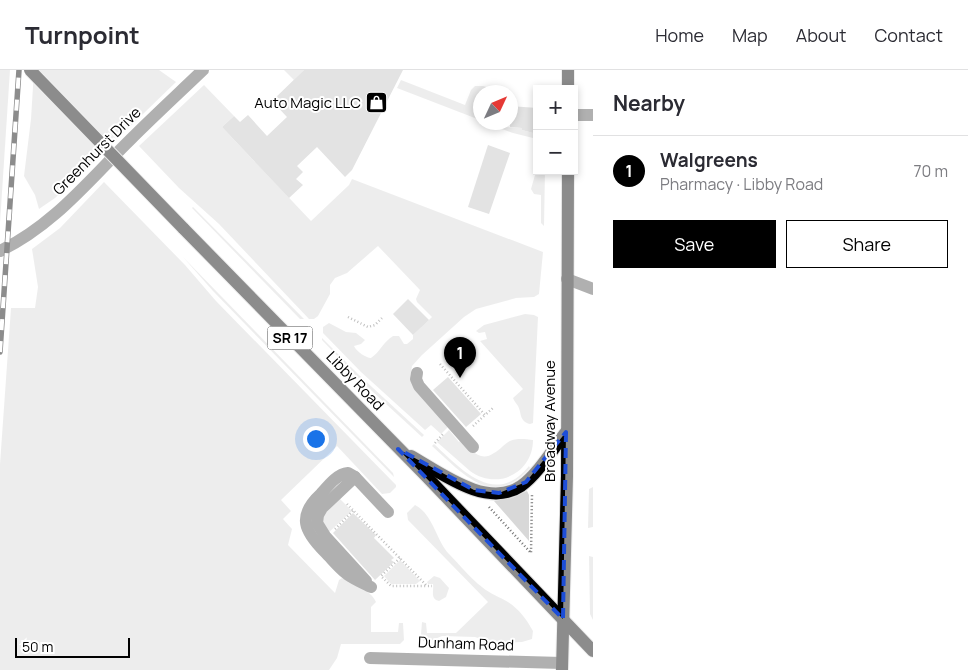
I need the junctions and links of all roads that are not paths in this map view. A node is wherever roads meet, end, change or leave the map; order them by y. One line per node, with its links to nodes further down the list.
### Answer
1 (30, 70): 14 (main road, Libby Road / SR 17, bridge)
2 (203, 70): 8 (street, Greenhurst Drive)
3 (568, 70): 4 (main road)
4 (568, 85)
5 (578, 115): 6 (street)
6 (593, 115)
7 (568, 175): 9 (main road, Broadway Avenue)
8 (4, 249)
9 (567, 279): 10 (street); 12 (main road, Broadway Avenue)
10 (593, 289)
11 (417, 373): 13 (street)
12 (566, 432): 14 (main road); 17 (main road, Broadway Avenue)
13 (473, 447)
14 (398, 449): 17 (main road, Libby Road / SR 17)
15 (354, 477): 15 (street); 16 (street)
16 (388, 512)
17 (563, 620): 18 (main road, Libby Road / SR 17); 20 (main road, Broadway Avenue)
18 (593, 651)
19 (370, 658): 20 (street, Dunham Road)
20 (562, 666)

